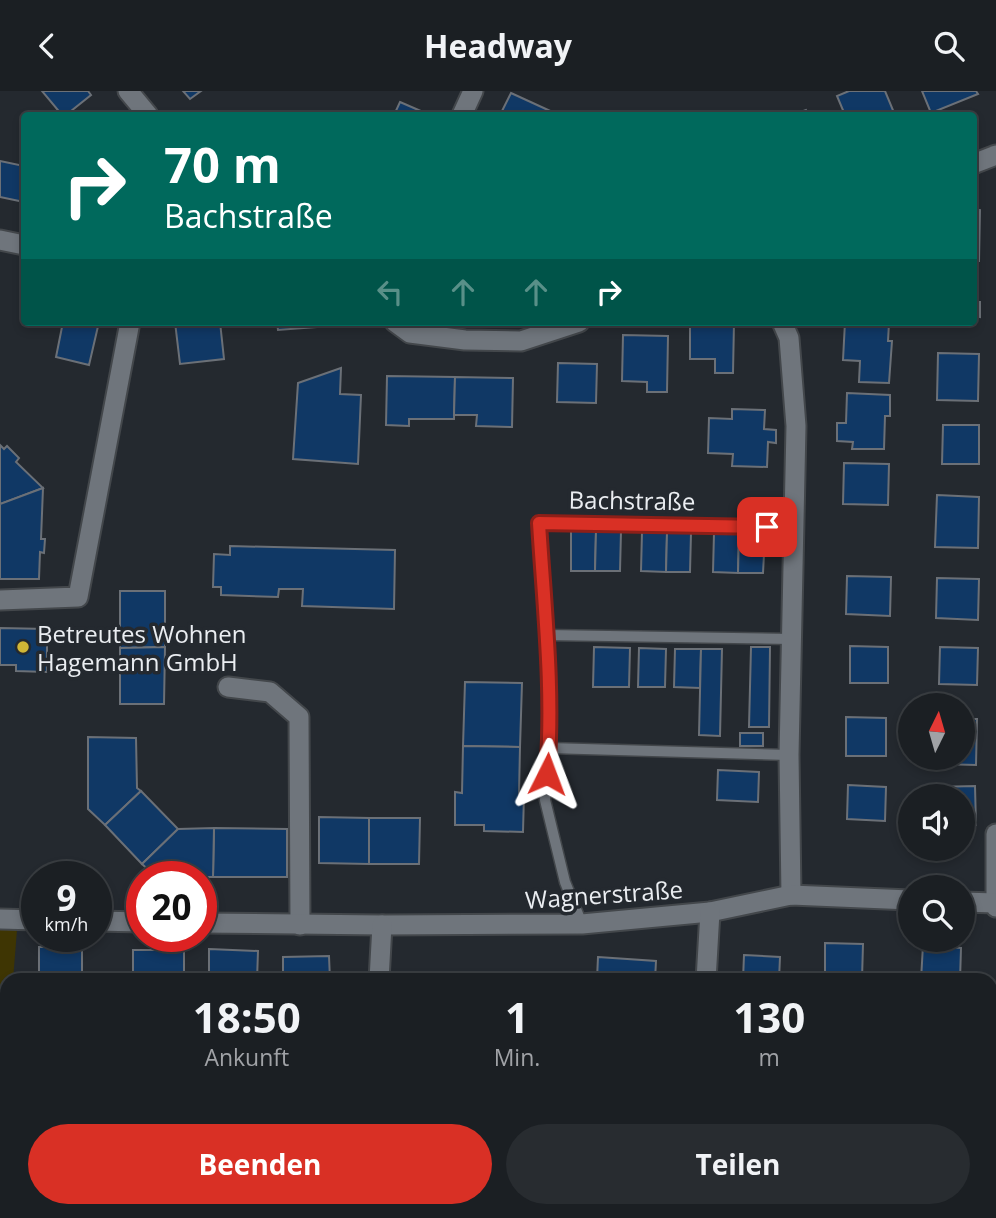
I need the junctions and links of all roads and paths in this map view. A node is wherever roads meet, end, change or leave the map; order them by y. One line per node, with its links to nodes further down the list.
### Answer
1 (128, 91): 3 (street)
2 (473, 91): 4 (street)
3 (146, 112)
4 (463, 112)
5 (996, 155): 6 (street)
6 (977, 162)
7 (0, 240): 8 (street)
8 (21, 244)
9 (129, 326): 14 (street)
10 (400, 326): 11 (street)
11 (567, 326)
12 (784, 326): 13 (street)
13 (795, 528): 15 (lane, Bachstraße); 16 (street)
14 (0, 600)
15 (546, 635): 16 (lane); 18 (lane, Bachstraße)
16 (791, 639): 19 (street)
17 (228, 687): 30 (street)
18 (550, 748): 19 (lane); 29 (lane, Bachstraße)
19 (789, 755): 21 (street)
20 (996, 834): 24 (street)
21 (791, 895): 22 (street, Wagnerstraße); 25 (street, Wagnerstraße)
22 (898, 899)
23 (975, 903): 24 (street)
24 (996, 904)
25 (710, 912): 29 (street, Wagnerstraße); 33 (street)
26 (0, 919): 27 (street)
27 (21, 920)
28 (217, 923): 30 (street, Wagnerstraße)
29 (582, 923): 31 (street, Wagnerstraße)
30 (300, 925): 31 (street, Wagnerstraße)
31 (382, 925): 32 (street)
32 (379, 973)
33 (706, 973)

